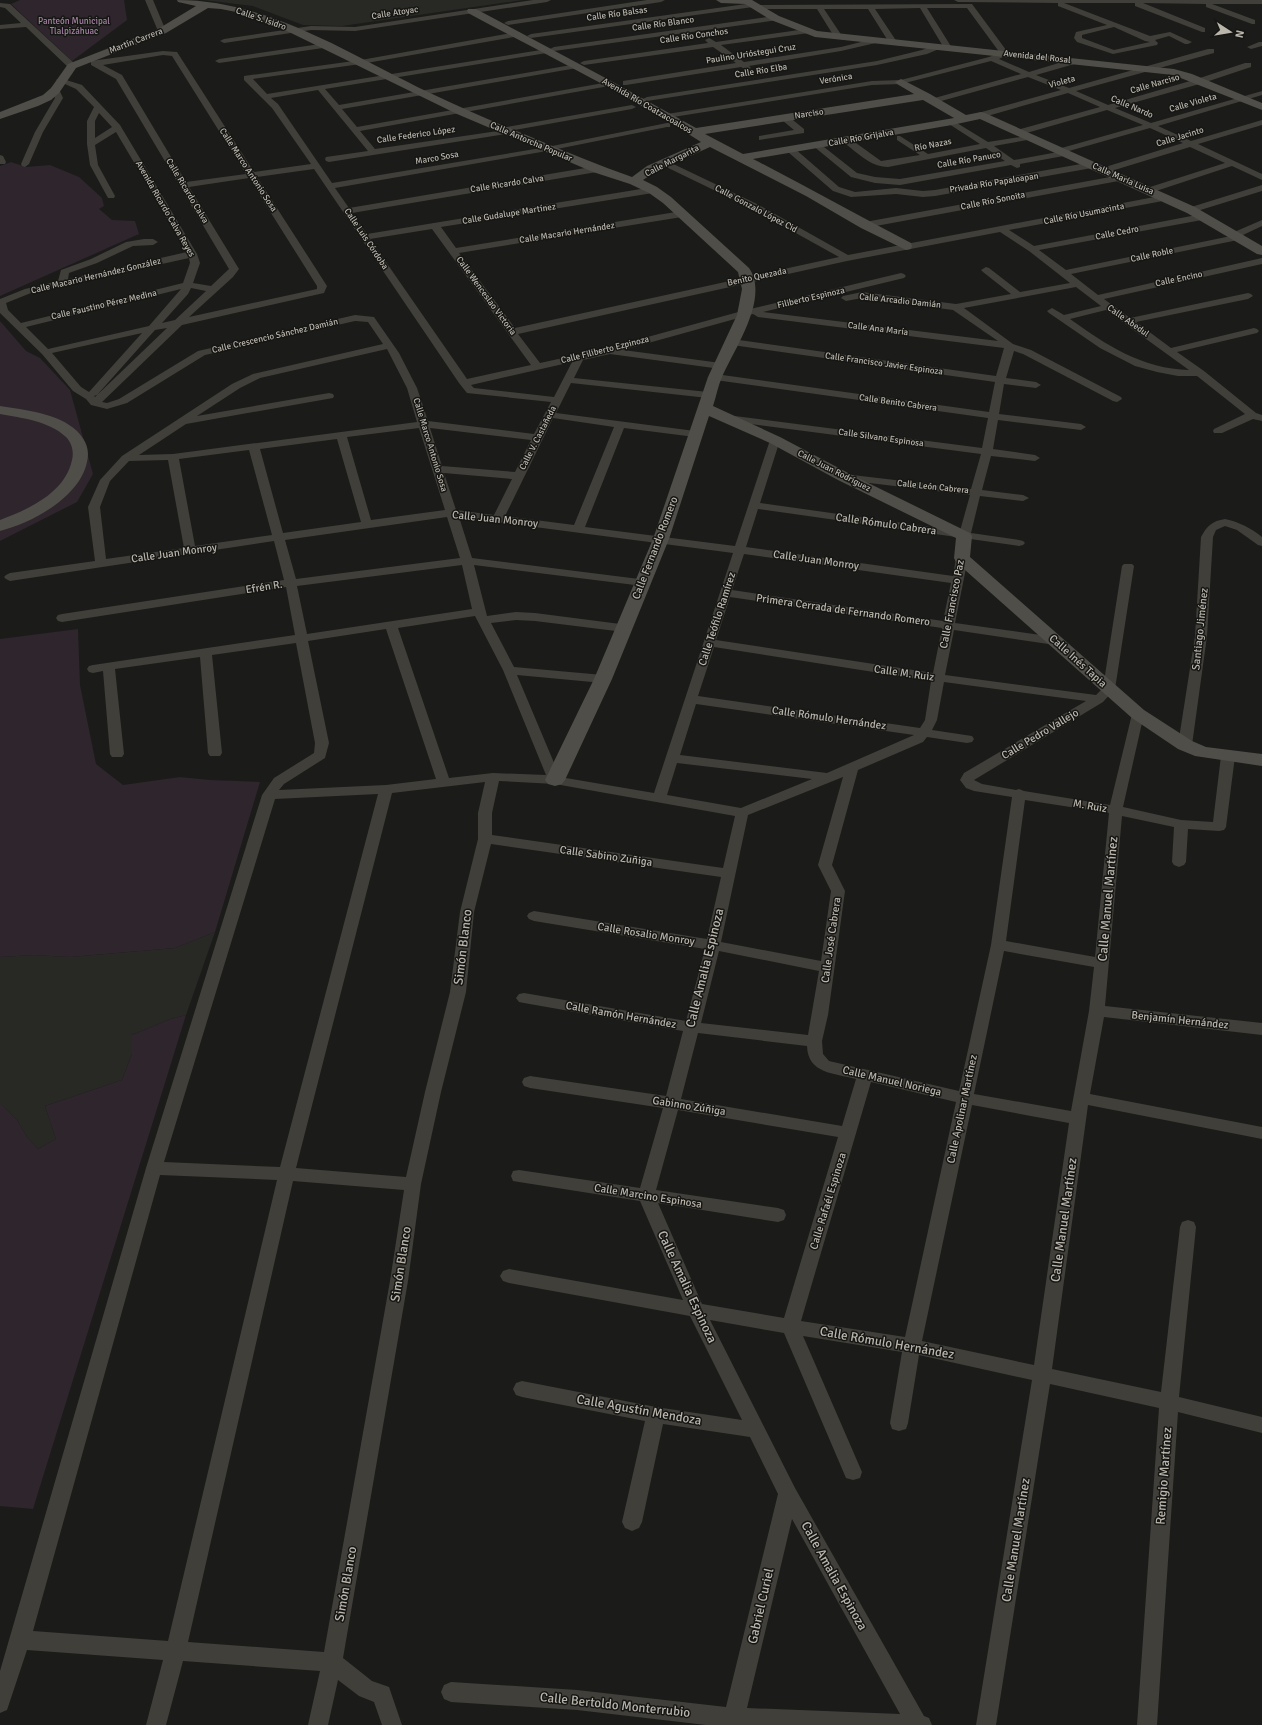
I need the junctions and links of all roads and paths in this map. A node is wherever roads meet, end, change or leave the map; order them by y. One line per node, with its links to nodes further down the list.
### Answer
1 (8, 0): 14 (street)
2 (149, 0): 30 (street)
3 (182, 0): 15 (street)
4 (547, 0): 20 (street, Calle Atoyac)
5 (721, 0): 13 (street)
6 (773, 0): 13 (street)
7 (914, 0): 8 (street)
8 (1030, 0): 9 (street)
9 (1052, 1): 10 (street); 25 (street)
10 (1130, 1): 12 (street); 29 (street)
11 (1260, 1): 12 (street)
12 (1200, 2): 23 (street)
13 (752, 4): 16 (street, Calle Río Balsas); 17 (street); 21 (street, Avenida del Rosal)
14 (0, 5): 24 (street)
15 (205, 5): 28 (street, Calle S. Isidro); 30 (street, Martín Carrera)
16 (663, 5): 22 (street); 27 (street); 35 (street, Calle Río Balsas)
17 (819, 6): 18 (street); 36 (street)
18 (870, 6): 19 (street); 40 (street)
19 (922, 6): 47 (street); 49 (street)
20 (472, 11): 28 (street, Calle Atoyac); 33 (street, Avenida Río Coatzacoalcos)
21 (775, 18): 27 (street, Calle Río Blanco); 31 (street, Avenida del Rosal)
22 (508, 22)
23 (1252, 22)
24 (28, 25): 26 (street); 60 (street)
25 (1115, 26): 32 (street); 39 (street)
26 (0, 27)
27 (694, 29): 42 (street); 48 (street, Calle Río Blanco)
28 (293, 30): 38 (street, Calle Atoyac); 44 (street, Calle Antorcha Popular)
29 (1202, 30)
30 (162, 31): 52 (street, Martín Carrera)
31 (806, 31): 36 (street, Avenida del Rosal); 42 (street, Calle Río Conchos)
32 (1130, 31): 34 (street); 39 (street)
33 (517, 34): 48 (street, Avenida Río Coatzacoalcos); 55 (street)
34 (1116, 34)
35 (531, 36)
36 (838, 36): 37 (street, Avenida del Rosal)
37 (877, 40): 40 (street, Avenida del Rosal); 58 (street, Paulino Urióstegui Cruz)
38 (224, 41)
39 (1151, 41): 41 (street)
40 (893, 42): 45 (street, Avenida del Rosal)
41 (1188, 42)
42 (713, 43): 57 (street, Calle Río Conchos); 58 (street)
43 (1262, 44): 46 (street)
44 (327, 45): 53 (street); 55 (street, Calle Antorcha Popular)
45 (936, 47): 47 (street, Avenida del Rosal); 64 (street, Calle Río Elba)
46 (1251, 47)
47 (948, 48): 49 (street, Avenida del Rosal)
48 (551, 50): 57 (street, Avenida Río Coatzacoalcos); 63 (street, Calle Río Blanco)
49 (1005, 54): 51 (street, Verónica); 54 (street, Avenida del Rosal)
50 (1210, 55): 61 (street, Violeta)
51 (992, 59): 62 (street, Calle Nardo); 66 (street, Verónica)
52 (86, 60): 56 (street, Calle Ricardo Calva); 60 (street, Martín Carrera)
53 (219, 61)
54 (1075, 61): 61 (street, Avenida del Rosal); 62 (street, Narciso)
55 (361, 62): 63 (street, Calle Antorcha Popular); 74 (street, Calle Luis Córdoba)
56 (97, 64): 120 (street, Calle Marco Antonio Sosa); 125 (street, Calle Ricardo Calva)
57 (581, 65): 68 (street, Avenida Río Coatzacoalcos); 73 (street, Calle Río Conchos)
58 (743, 65): 64 (street); 67 (street, Paulino Urióstegui Cruz)
59 (1248, 65): 65 (street, Calle Narciso)
60 (72, 66): 69 (street)
61 (1149, 68): 65 (street, Avenida del Rosal); 71 (street, Violeta)
62 (1028, 74): 71 (street, Calle Nardo); 75 (street, Narciso)
63 (391, 77): 70 (street, Calle Río Blanco); 73 (street, Calle Antorcha Popular)
64 (764, 80): 76 (street, Calle Río Elba)
65 (1200, 81): 77 (street, Avenida del Rosal); 82 (street, Calle Narciso)
66 (901, 82): 75 (street); 88 (street, Verónica)
67 (626, 83)
68 (609, 84): 83 (street); 88 (street, Avenida Río Coatzacoalcos)
69 (58, 85): 80 (street, Avenida Ricardo Calva Reyes); 85 (street); 115 (street)
70 (321, 88): 74 (street, Calle Río Blanco); 81 (street)
71 (1067, 91): 82 (street, Calle Nardo); 84 (street, Violeta)
72 (1262, 93): 77 (street, Calle Violeta)
73 (423, 94): 81 (street, Calle Río Conchos); 83 (street, Calle Antorcha Popular)
74 (266, 96): 117 (street, Calle Luis Córdoba)
75 (930, 98): 86 (street, Narciso); 87 (street)
76 (647, 99)
77 (1242, 99): 79 (street, Avenida del Rosal); 91 (street, Calle Violeta)
78 (632, 106): 94 (street, Calle Federico López)
79 (1262, 107)
80 (97, 108): 92 (street, Avenida Ricardo Calva Reyes); 101 (street)
81 (337, 108): 93 (street)
82 (1108, 108): 91 (street, Calle Nardo); 96 (street, Calle Narciso)
83 (460, 112): 93 (street); 94 (street, Calle Antorcha Popular)
84 (981, 115): 87 (street, Calle Río Grijalva); 96 (street, Calle María Luisa)
85 (0, 116)
86 (785, 118): 95 (street, Narciso); 97 (street)
87 (964, 119): 89 (street, Calle Río Grijalva)
88 (667, 120): 95 (street, Avenida Río Coatzacoalcos); 105 (street, Verónica)
89 (952, 122): 99 (street, Calle Río Grijalva); 104 (street)
90 (1262, 122): 102 (street, Calle Jacinto)
91 (1150, 125): 102 (street, Calle Nardo); 108 (street, Calle Violeta)
92 (117, 127): 101 (street); 147 (street, Avenida Ricardo Calva Reyes)
93 (354, 130): 107 (street)
94 (504, 131): 105 (street, Calle Antorcha Popular); 107 (street, Calle Federico López)
95 (693, 132): 100 (street, Avenida Río Coatzacoalcos)
96 (1025, 135): 104 (street, Río Nazas); 108 (street, Calle María Luisa)
97 (762, 138)
98 (900, 138): 109 (street)
99 (846, 140): 103 (street, Calle Río Grijalva); 109 (street, Río Nazas)
100 (710, 142): 110 (street, Avenida Río Coatzacoalcos); 112 (street, Calle Margarita)
101 (91, 144): 130 (street)
102 (1191, 144): 114 (street, Calle Nardo); 119 (street, Calle Jacinto)
103 (816, 145): 106 (street, Calle Río Grijalva); 113 (street, Calle Río Panuco)
104 (986, 145): 109 (street, Río Nazas); 113 (street)
105 (547, 149): 118 (street, Calle Antorcha Popular); 126 (street, Marco Sosa)
106 (791, 150): 110 (street, Calle Río Grijalva); 121 (street, Privada Río Papaloapan)
107 (373, 152): 111 (street, Calle Federico López)
108 (1063, 152): 113 (street, Calle Río Panuco); 116 (street, Calle María Luisa)
109 (926, 156)
110 (740, 158): 137 (street, Avenida Río Coatzacoalcos)
111 (329, 159)
112 (665, 162): 124 (street, Calle Margarita); 148 (street, Calle Gonzalo López Cid)
113 (1013, 162): 121 (street)
114 (1233, 163): 122 (street, Calle Nardo); 129 (street)
115 (25, 164)
116 (1092, 165): 119 (street, Calle María Luisa); 121 (street, Privada Río Papaloapan)
117 (316, 166): 120 (street); 126 (street, Calle Luis Córdoba)
118 (597, 169): 124 (street, Calle Antorcha Popular); 133 (street, Calle Ricardo Calva)
119 (1105, 170): 123 (street, Calle María Luisa)
120 (251, 174): 125 (street); 169 (street, Calle Marco Antonio Sosa)
121 (1036, 176)
122 (1262, 177)
123 (1121, 178): 129 (street, Calle María Luisa); 137 (street, Calle Río Sonoita)
124 (634, 181): 128 (street, Calle Antorcha Popular)
125 (184, 185): 157 (street, Calle Ricardo Calva)
126 (330, 186): 133 (street, Calle Luis Córdoba)
127 (1262, 188): 132 (street)
128 (653, 190): 134 (street, Calle Antorcha Popular); 138 (street, Calle Gudalupe Martínez)
129 (1150, 190): 131 (street, Calle María Luisa)
130 (111, 196)
131 (1165, 198): 132 (street, Calle María Luisa); 139 (street, Calle Río Usumacinta)
132 (1191, 210): 135 (street, Calle María Luisa)
133 (347, 211): 141 (street, Calle Luis Córdoba)
134 (682, 214): 145 (street, Calle Macario Hernández); 153 (street, Calle Antorcha Popular)
135 (1202, 217): 140 (street, Calle María Luisa); 144 (street, Calle Cedro)
136 (1262, 223): 140 (street, Calle Roble)
137 (866, 225): 143 (street, Avenida Río Coatzacoalcos)
138 (434, 226): 141 (street, Calle Gudalupe Martínez); 145 (street, Calle Wenceslao Victoria)
139 (1003, 230): 143 (street, Benito Quezada); 144 (street, Calle Abedul)
140 (1238, 236): 146 (street, Calle María Luisa); 151 (street, Calle Roble)
141 (365, 238): 186 (street, Calle Luis Córdoba)
142 (153, 242): 154 (street)
143 (906, 246): 148 (street, Benito Quezada)
144 (1032, 249): 151 (street, Calle Abedul)
145 (453, 251): 173 (street, Calle Wenceslao Victoria)
146 (1262, 251)
147 (192, 254): 154 (street, Calle Macario Hernández González); 156 (street, Avenida Ricardo Calva Reyes)
148 (847, 258): 153 (street, Benito Quezada)
149 (1262, 261): 160 (street, Calle Encino)
150 (986, 270): 158 (street)
151 (1065, 273): 155 (street, Calle Abedul)
152 (901, 276): 164 (street, Filiberto Espinoza)
153 (748, 279): 164 (street, Calle Fernando Romero); 173 (street, Benito Quezada)
154 (63, 283): 170 (street, Calle Macario Hernández González)
155 (1078, 284): 158 (street); 160 (street, Calle Abedul)
156 (188, 285): 157 (street); 170 (street, Calle Faustino Pérez Medina); 171 (street, Avenida Ricardo Calva Reyes)
157 (213, 289): 169 (street, Calle Ricardo Calva)
158 (1018, 295): 161 (street)
159 (1248, 296): 168 (street)
160 (1096, 298): 162 (street, Calle Abedul)
161 (956, 307): 165 (street, Calle Arcadio Damián); 176 (street)
162 (1108, 307): 167 (street); 168 (street, Calle Abedul)
163 (1052, 311): 167 (street)
164 (745, 313): 165 (street, Calle Ana María); 174 (street, Calle Fernando Romero); 179 (street, Calle Filiberto Ezpinoza)
165 (775, 316): 176 (street, Calle Ana María)
166 (360, 317): 175 (street, Calle Marco Antonio Sosa); 190 (street, Calle Crescencio Sánchez Damián)
167 (1063, 318): 183 (street)
168 (1129, 321): 177 (street, Calle Abedul)
169 (177, 323): 171 (street); 190 (street, Calle Ricardo Calva)
170 (19, 326): 178 (street)
171 (153, 327): 178 (street); 190 (street, Avenida Ricardo Calva Reyes)
172 (1254, 331): 177 (street)
173 (512, 332): 181 (street, Calle Wenceslao Victoria)
174 (732, 342): 182 (street, Calle Fernando Romero); 185 (street, Calle Francisco Javier Espinoza)
175 (388, 346): 198 (street); 199 (street, Calle Marco Antonio Sosa)
176 (1010, 346): 185 (street, Calle Francisco Paz); 189 (street)
177 (1169, 351): 183 (street, Calle Abedul)
178 (46, 352): 190 (street)
179 (606, 352): 180 (street, Calle Filiberto Ezpinoza); 182 (street, Calle Benito Cabrera)
180 (579, 358): 181 (street, Calle Filiberto Ezpinoza); 184 (street, Calle V. Castañeda)
181 (537, 366): 186 (street, Calle Filiberto Ezpinoza)
182 (718, 371): 192 (street, Calle Fernando Romero); 195 (street, Calle Benito Cabrera)
183 (1200, 372): 196 (street, Calle Abedul)
184 (568, 380): 191 (street, Calle V. Castañeda); 192 (street)
185 (1000, 380): 187 (street, Calle Francisco Javier Espinoza); 195 (street, Calle Francisco Paz)
186 (464, 383): 191 (street)
187 (1036, 385)
188 (329, 396): 198 (street)
189 (1117, 399)
190 (92, 400)
191 (557, 400): 194 (street, Calle V. Castañeda)
192 (706, 402): 197 (street, Calle Juan Rodríguez); 203 (street, Calle Fernando Romero)
193 (0, 410): 221 (street)
194 (550, 415): 200 (street); 205 (street, Calle V. Castañeda)
195 (994, 416): 201 (street, Calle Benito Cabrera); 208 (street, Calle Francisco Paz)
196 (1257, 416): 202 (street)
197 (727, 418): 206 (street, Calle Juan Rodríguez); 208 (street, Calle Silvano Espinosa)
198 (181, 422): 210 (street)
199 (423, 424): 204 (street); 205 (street); 212 (street, Calle Marco Antonio Sosa)
200 (620, 425): 203 (street); 222 (street)
201 (1081, 427)
202 (1218, 431)
203 (695, 434): 225 (street, Calle Fernando Romero)
204 (341, 435): 207 (street); 220 (street)
205 (537, 438): 213 (street, Calle V. Castañeda)
206 (775, 440): 214 (street, Calle Juan Rodríguez); 217 (street, Calle Teófilo Ramírez)
207 (254, 447): 209 (street); 224 (street)
208 (987, 452): 211 (street, Calle Silvano Espinosa); 215 (street, Calle Francisco Paz)
209 (173, 457): 210 (street); 229 (street)
210 (126, 458): 232 (street)
211 (1035, 458)
212 (437, 469): 213 (street); 218 (street, Calle Marco Antonio Sosa)
213 (519, 476): 219 (street, Calle V. Castañeda)
214 (844, 477): 215 (street, Calle León Cabrera); 223 (street, Calle Juan Rodríguez)
215 (977, 492): 216 (street, Calle León Cabrera); 223 (street, Calle Francisco Paz)
216 (1023, 498)
217 (754, 505): 223 (street, Calle Rómulo Cabrera); 228 (street, Calle Teófilo Ramírez)
218 (452, 513): 219 (street, Calle Juan Monroy); 220 (street, Calle Juan Monroy); 231 (street, Calle Marco Antonio Sosa)
219 (498, 519): 222 (street, Calle Juan Monroy)
220 (367, 524): 224 (street, Calle Juan Monroy)
221 (0, 526)
222 (578, 529): 225 (street, Calle Juan Monroy)
223 (964, 536): 226 (street, Calle Rómulo Cabrera); 230 (street, Calle Francisco Paz)
224 (278, 538): 229 (street, Calle Juan Monroy); 237 (street)
225 (661, 540): 228 (street, Calle Juan Monroy); 236 (street, Calle Fernando Romero)
226 (1019, 543)
227 (1262, 543): 258 (street, Santiago Jiménez)
228 (740, 550): 235 (street, Calle Juan Monroy); 238 (street, Calle Teófilo Ramírez)
229 (190, 551): 232 (street, Calle Juan Monroy)
230 (962, 558): 235 (street, Calle Francisco Paz); 245 (street, Calle Inés Tapia)
231 (467, 561): 236 (street); 237 (street, Efrén R.); 239 (street, Calle Marco Antonio Sosa)
232 (101, 564): 234 (street, Calle Juan Monroy)
233 (1128, 566): 253 (street)
234 (10, 577)
235 (956, 580): 242 (street, Calle Francisco Paz)
236 (643, 582): 243 (street, Calle Fernando Romero)
237 (291, 583): 240 (street, Efrén R.); 244 (street)
238 (726, 593): 242 (street, Primera Cerrada de Fernando Romero); 246 (street, Calle Teófilo Ramírez)
239 (481, 616): 241 (street); 243 (street); 250 (street)
240 (62, 618)
241 (392, 625): 244 (street); 269 (street)
242 (948, 625): 245 (street, Primera Cerrada de Fernando Romero); 251 (street, Calle Francisco Paz)
243 (624, 628): 252 (street, Calle Fernando Romero)
244 (301, 637): 247 (street); 272 (street)
245 (1055, 641): 253 (street, Calle Inés Tapia)
246 (709, 644): 251 (street, Calle M. Ruiz); 254 (street, Calle Teófilo Ramírez)
247 (206, 652): 248 (street); 259 (street)
248 (109, 667): 249 (street); 260 (street)
249 (93, 669)
250 (509, 670): 252 (street); 268 (street)
251 (938, 678): 253 (street, Calle M. Ruiz); 256 (street, Calle Francisco Paz)
252 (603, 679): 268 (street, Calle Fernando Romero)
253 (1104, 694): 255 (street, Calle Inés Tapia); 265 (street, Calle Pedro Vallejo)
254 (691, 699): 256 (street, Calle Rómulo Hernández); 262 (street, Calle Teófilo Ramírez)
255 (1138, 714): 258 (street, Calle Inés Tapia); 274 (street, Calle Manuel Martínez)
256 (925, 732): 257 (street, Calle Rómulo Hernández); 264 (street)
257 (967, 739)
258 (1185, 745): 261 (street, Calle Inés Tapia)
259 (215, 753)
260 (117, 754)
261 (1228, 756): 263 (street, Calle Inés Tapia); 276 (street, M. Ruiz)
262 (672, 758): 267 (street); 273 (street, Calle Teófilo Ramírez)
263 (1262, 760)
264 (852, 768): 267 (street); 284 (street, Calle José Cabrera)
265 (969, 776): 271 (street, M. Ruiz)
266 (494, 777): 268 (street); 269 (street); 277 (street, Simón Blanco)
267 (829, 777): 275 (street)
268 (555, 780): 273 (street)
269 (444, 782): 270 (street)
270 (386, 789): 272 (street); 300 (street)
271 (1019, 793): 274 (street, M. Ruiz); 282 (street, Calle Apolinar Martínez)
272 (269, 795): 299 (street)
273 (659, 798): 275 (street)
274 (1116, 810): 276 (street, M. Ruiz); 283 (street, Calle Manuel Martínez)
275 (742, 813): 279 (street, Calle Amalia Espinoza)
276 (1180, 824): 278 (street)
277 (485, 839): 279 (street, Calle Sabino Zuñiga); 302 (street, Simón Blanco)
278 (1179, 862)
279 (728, 874): 281 (street, Calle Amalia Espinoza)
280 (534, 916): 281 (street, Calle Rosalio Monroy)
281 (712, 945): 284 (street, Calle Rosalio Monroy); 287 (street, Calle Amalia Espinoza)
282 (998, 945): 283 (street); 293 (street, Calle Apolinar Martínez)
283 (1102, 963): 286 (street, Calle Manuel Martínez)
284 (827, 967): 289 (street, Calle José Cabrera)
285 (524, 998): 287 (street, Calle Ramón Hernández)
286 (1097, 1011): 288 (street, Benjamín Hernández); 294 (street, Calle Manuel Martínez)
287 (691, 1027): 289 (street, Calle Ramón Hernández); 295 (street, Calle Amalia Espinoza)
288 (1262, 1028)
289 (814, 1041): 290 (street, Calle José Cabrera)
290 (824, 1065): 291 (street, Calle Manuel Noriega)
291 (865, 1075): 293 (street, Calle Manuel Noriega); 298 (street, Calle Rafaél Espinoza)
292 (530, 1082): 295 (street, Gabinno Zúñiga)
293 (964, 1098): 296 (street, Calle Manuel Noriega); 309 (street, Calle Apolinar Martínez)
294 (1082, 1098): 296 (street, Calle Manuel Martínez); 297 (street)
295 (672, 1103): 298 (street, Gabinno Zúñiga); 303 (street, Calle Amalia Espinoza)
296 (1078, 1118): 310 (street, Calle Manuel Martínez)
297 (1262, 1132)
298 (848, 1133): 308 (street, Calle Rafaél Espinoza)
299 (154, 1168): 300 (street); 320 (street)
300 (286, 1174): 302 (street); 321 (street)
301 (519, 1176): 303 (street, Calle Marcino Espinosa)
302 (413, 1184): 322 (street, Simón Blanco)
303 (646, 1196): 304 (street, Calle Marcino Espinosa); 307 (street, Calle Amalia Espinoza)
304 (778, 1215)
305 (1188, 1227): 312 (street, Remigio Martínez)
306 (509, 1276): 307 (street, Calle Rómulo Hernández)
307 (696, 1310): 308 (street, Calle Rómulo Hernández); 316 (street, Calle Amalia Espinoza)
308 (790, 1327): 309 (street, Calle Rómulo Hernández); 317 (street)
309 (912, 1346): 310 (street, Calle Rómulo Hernández); 314 (street, Calle Apolinar Martínez)
310 (1042, 1374): 312 (street, Calle Rómulo Hernández); 330 (street, Calle Manuel Martínez)
311 (522, 1389): 313 (street, Calle Agustín Mendoza)
312 (1169, 1402): 315 (street, Calle Rómulo Hernández); 331 (street, Remigio Martínez)
313 (656, 1415): 316 (street, Calle Agustín Mendoza); 319 (street)
314 (899, 1423)
315 (1262, 1425)
316 (756, 1430): 318 (street, Calle Amalia Espinoza)
317 (853, 1472)
318 (788, 1494): 325 (street, Gabriel Curiel); 329 (street, Calle Amalia Espinoza)
319 (632, 1522)
320 (20, 1640): 321 (street); 324 (street)
321 (176, 1650): 322 (street); 326 (street)
322 (332, 1662): 327 (street, Simón Blanco); 328 (street)
323 (451, 1692): 325 (street, Calle Bertoldo Monterrubio)
324 (0, 1702)
325 (734, 1718): 329 (street, Calle Bertoldo Monterrubio)
326 (156, 1725)
327 (318, 1725)
328 (392, 1725)
329 (919, 1725)
330 (986, 1725)
331 (1147, 1725)

